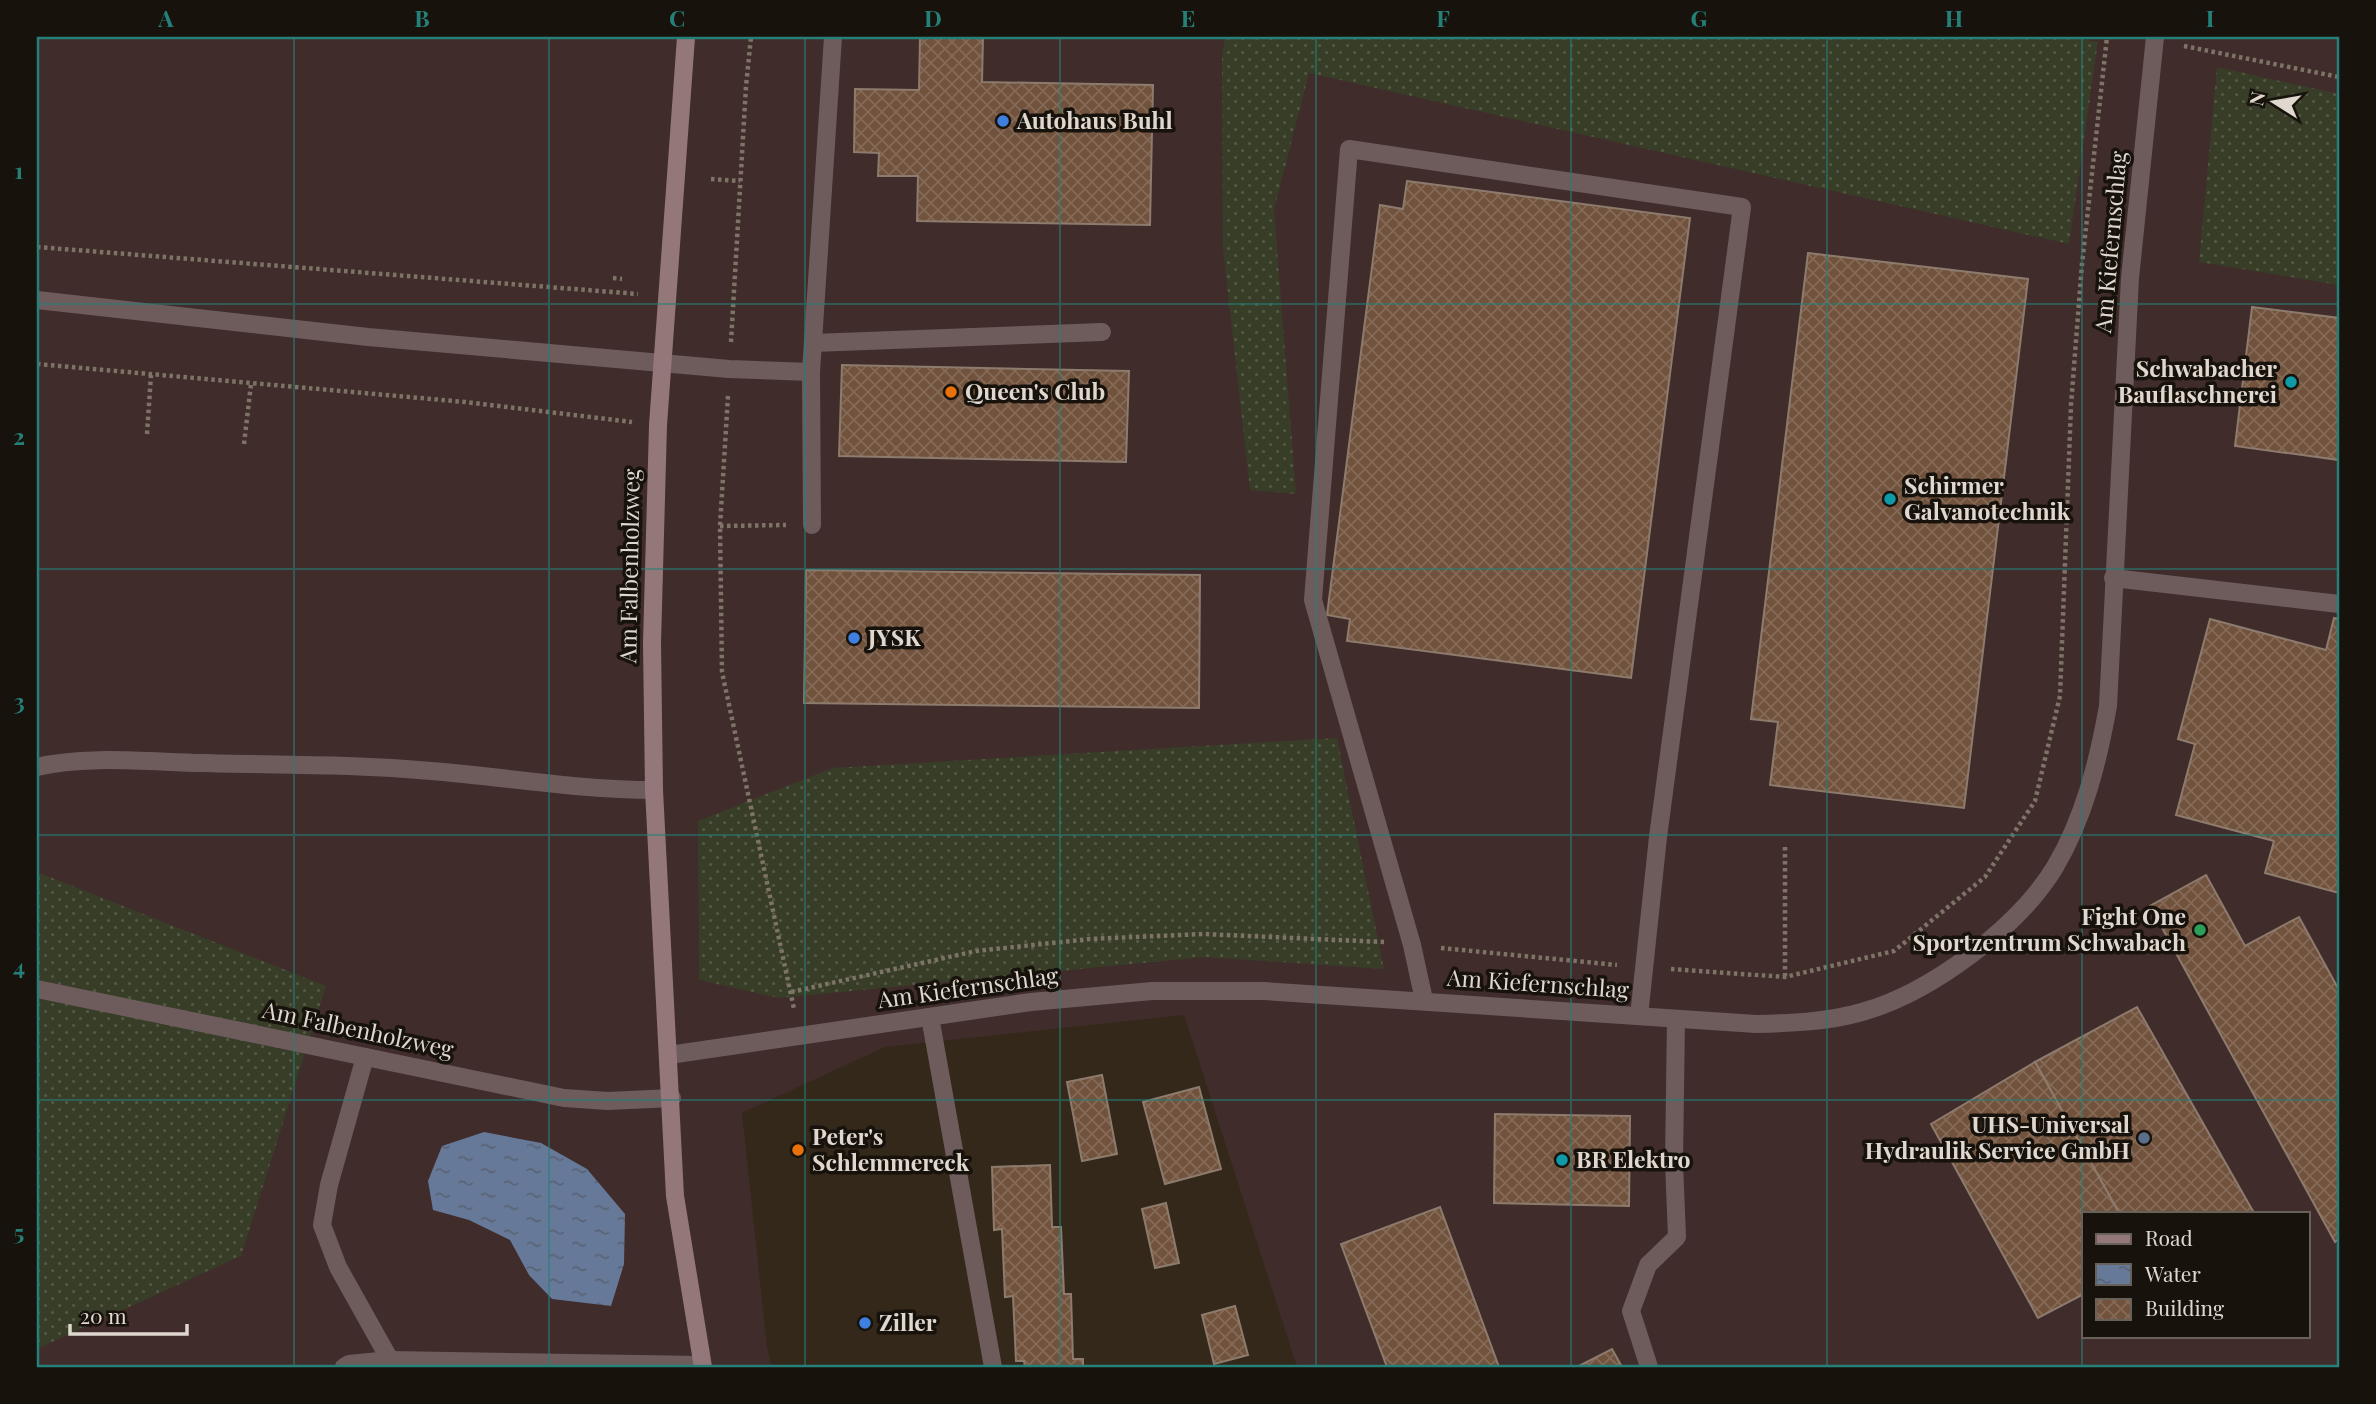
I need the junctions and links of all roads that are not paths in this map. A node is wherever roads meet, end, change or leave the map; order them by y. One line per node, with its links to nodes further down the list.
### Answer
1 (687, 37): 7 (street, Am Falbenholzweg)
2 (833, 37): 6 (street)
3 (2155, 38): 10 (street, Am Kiefernschlag)
4 (37, 300): 7 (street)
5 (1102, 332): 6 (street)
6 (813, 343): 8 (street)
7 (662, 363): 8 (street); 13 (street, Am Falbenholzweg)
8 (811, 372): 9 (street)
9 (812, 525)
10 (2113, 578): 11 (street); 18 (street, Am Kiefernschlag)
11 (2339, 604)
12 (37, 768): 13 (street)
13 (654, 790): 19 (street, Am Falbenholzweg)
14 (37, 989): 20 (street, Am Falbenholzweg)
15 (1424, 1000): 16 (street, Am Kiefernschlag); 16 (street); 17 (street, Am Kiefernschlag)
16 (1639, 1016): 18 (street, Am Kiefernschlag)
17 (930, 1017): 19 (street, Am Kiefernschlag); 25 (street)
18 (1676, 1019): 26 (street)
19 (670, 1055): 21 (street, Am Falbenholzweg)
20 (365, 1057): 21 (street, Am Falbenholzweg); 22 (street)
21 (672, 1098): 23 (street, Am Falbenholzweg)
22 (390, 1364): 23 (street); 24 (street)
23 (702, 1366)
24 (344, 1367)
25 (993, 1367)
26 (1648, 1367)

